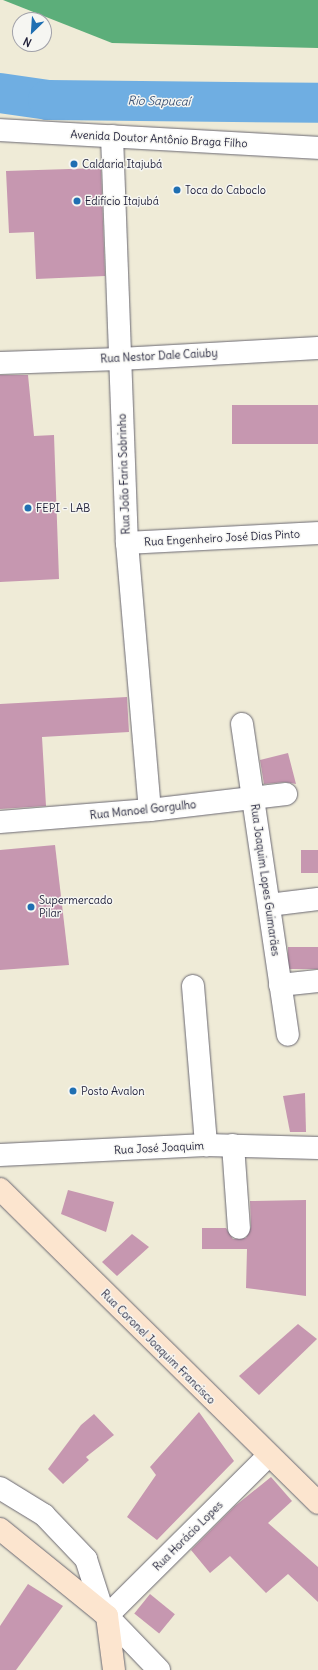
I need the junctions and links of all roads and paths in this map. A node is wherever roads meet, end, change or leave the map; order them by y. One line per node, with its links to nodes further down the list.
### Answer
1 (0, 130): 2 (street, Avenida Doutor Antônio Braga Filho)
2 (112, 136): 3 (street, Avenida Doutor Antônio Braga Filho); 5 (street, Rua João Faria Sobrinho)
3 (318, 148)
4 (318, 348): 5 (street, Rua Nestor Dale Caiuby)
5 (120, 359): 6 (street, Rua Nestor Dale Caiuby); 8 (street, Rua João Faria Sobrinho)
6 (0, 363)
7 (318, 534): 8 (street, Rua Engenheiro José Dias Pinto)
8 (127, 542): 12 (street, Rua João Faria Sobrinho)
9 (242, 724): 11 (street, Rua Joaquim Lopes Guimarães)
10 (286, 794): 11 (street, Rua Manoel Gorgulho)
11 (253, 798): 12 (street, Rua Manoel Gorgulho); 15 (street, Rua Joaquim Lopes Guimarães)
12 (150, 810): 13 (street, Rua Manoel Gorgulho)
13 (0, 822)
14 (318, 899): 15 (street)
15 (269, 905): 17 (street, Rua Joaquim Lopes Guimarães)
16 (318, 981): 17 (street)
17 (280, 985): 19 (street, Rua Joaquim Lopes Guimarães)
18 (192, 986): 20 (street)
19 (288, 1036)
20 (206, 1145): 21 (street, Rua José Joaquim); 23 (street, Rua José Joaquim)
21 (233, 1145): 22 (street, Rua José Joaquim); 25 (street)
22 (318, 1148)
23 (0, 1156)
24 (2, 1194): 26 (main road, Rua Coronel Joaquim Francisco)
25 (239, 1228)
26 (268, 1456): 28 (main road, Rua Coronel Joaquim Francisco); 30 (street, Rua Horácio Lopes)
27 (0, 1488): 30 (street)
28 (318, 1503)
29 (0, 1530): 30 (main road)
30 (105, 1614): 31 (main road); 32 (street)
31 (114, 1670)
32 (159, 1670)

